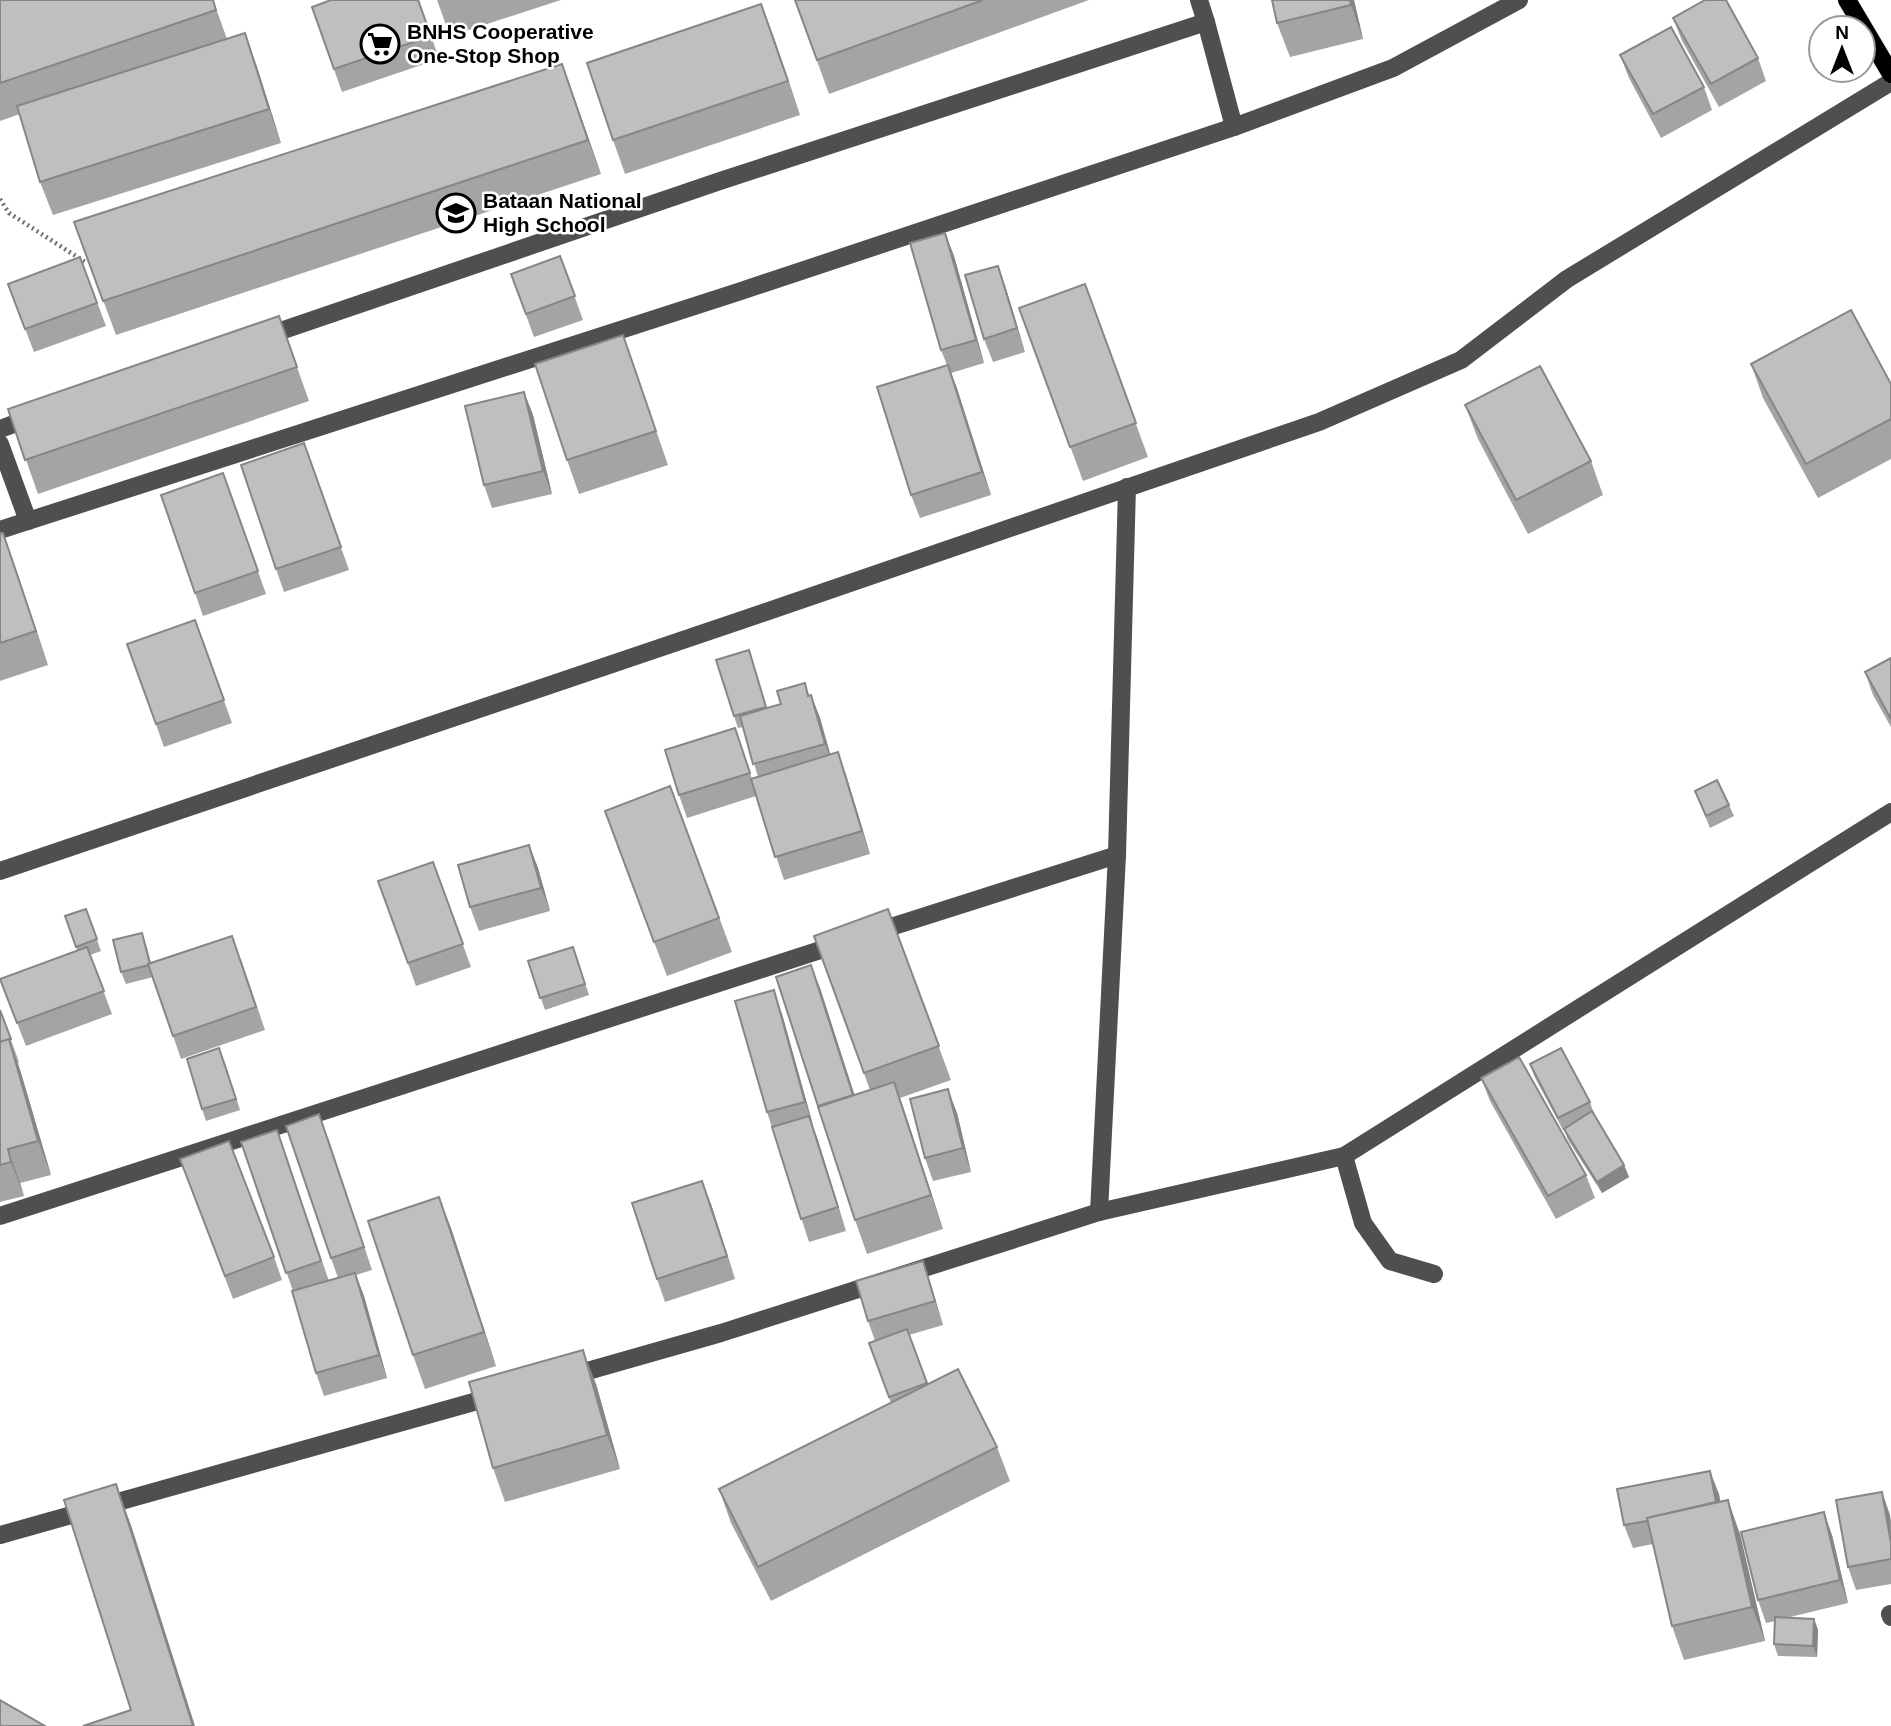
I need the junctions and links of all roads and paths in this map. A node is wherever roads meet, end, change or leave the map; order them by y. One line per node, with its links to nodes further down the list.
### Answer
1 (1199, 0): 4 (street)
2 (1519, 0): 7 (street)
3 (1847, 0): 5 (main road)
4 (1206, 22): 7 (street); 10 (street)
5 (1891, 74)
6 (1891, 82): 14 (street)
7 (1234, 127): 15 (street)
8 (0, 199): 9 (path)
9 (85, 262)
10 (253, 341)
11 (46, 412): 12 (street)
12 (0, 429)
13 (0, 444): 15 (street)
14 (1127, 487): 18 (street); 19 (street)
15 (28, 521): 16 (street)
16 (0, 530)
17 (1891, 813): 20 (street)
18 (1117, 855): 21 (street); 22 (street)
19 (0, 871)
20 (1344, 1156): 21 (street); 23 (street)
21 (1099, 1212): 24 (street)
22 (0, 1216)
23 (1434, 1274)
24 (548, 1382)
25 (508, 1393): 26 (street)
26 (0, 1535)

